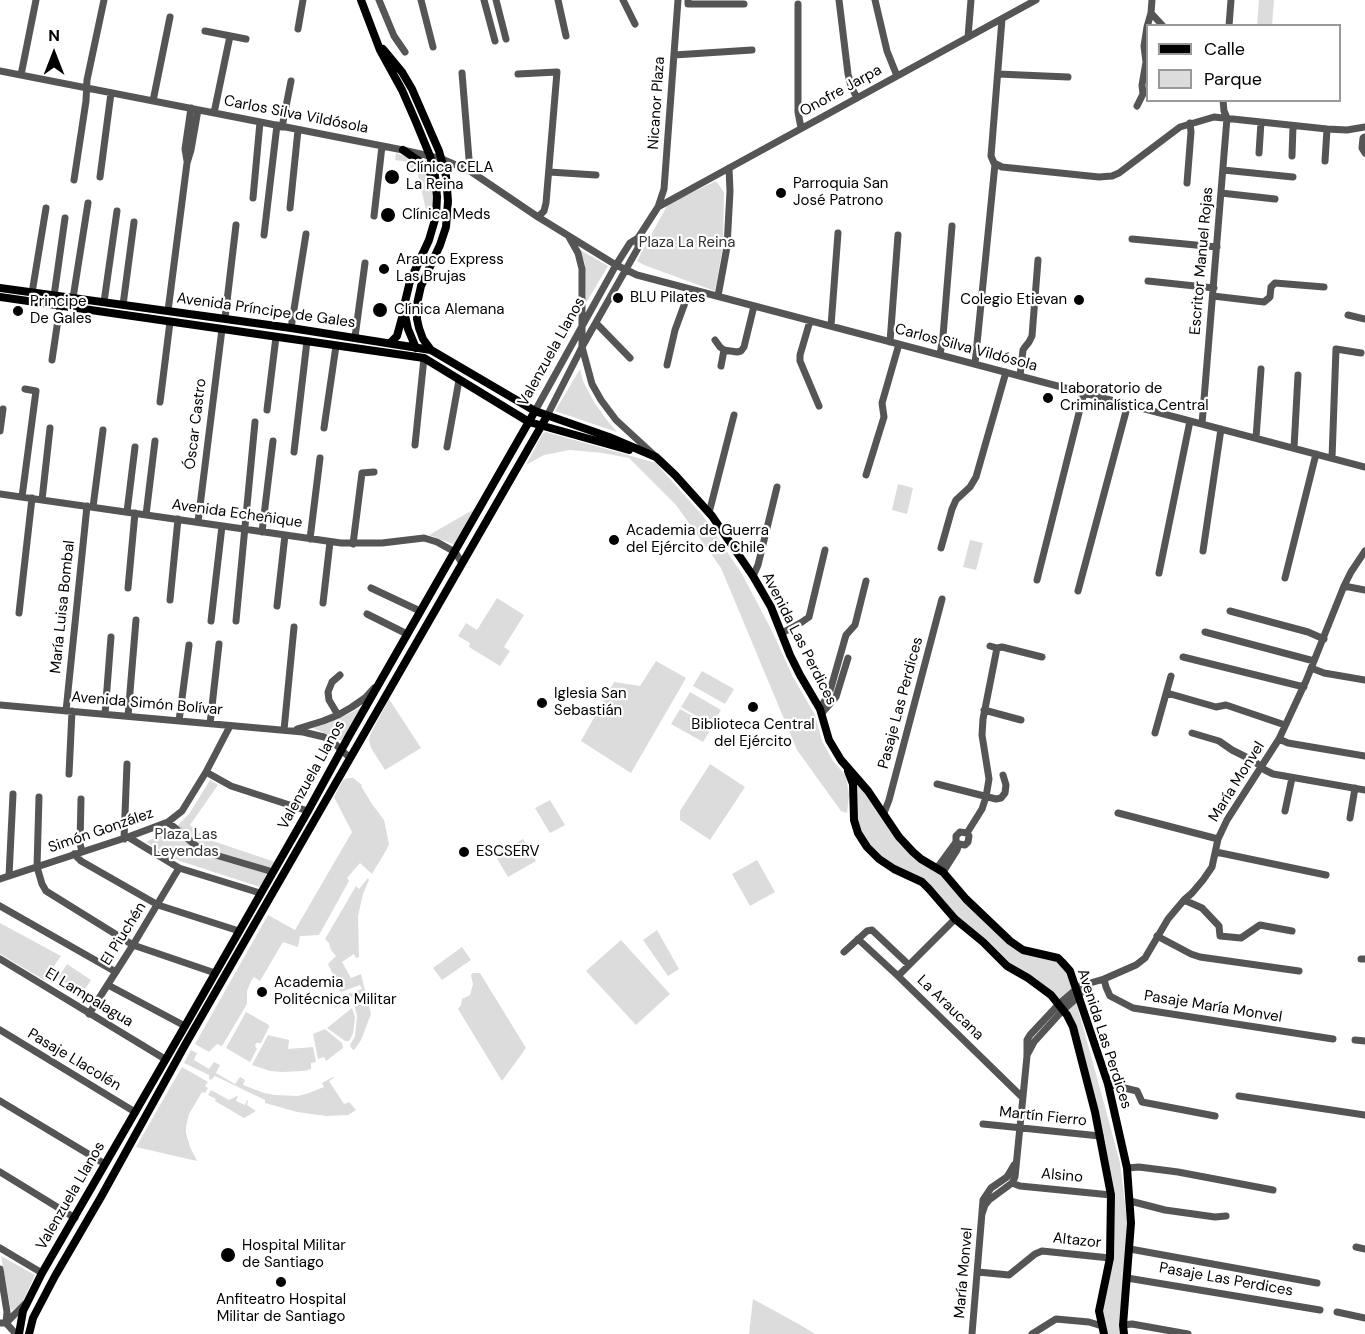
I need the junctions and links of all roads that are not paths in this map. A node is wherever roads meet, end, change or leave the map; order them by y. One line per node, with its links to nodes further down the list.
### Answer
1 (36, 0): 47 (street)
2 (104, 0): 52 (street)
3 (303, 0): 28 (street)
4 (361, 0): 35 (main road)
5 (379, 0): 40 (street)
6 (422, 0): 38 (street)
7 (484, 0): 37 (street)
8 (496, 0): 36 (street)
9 (558, 0): 32 (street)
10 (623, 0): 24 (street)
11 (839, 0): 55 (street)
12 (875, 0): 48 (street)
13 (971, 0): 33 (street)
14 (1036, 0): 23 (street, Onofre Jarpa)
15 (1152, 0): 21 (street)
16 (1231, 0): 27 (street)
17 (678, 2): 18 (street); 41 (street, Nicanor Plaza)
18 (688, 2): 19 (street)
19 (744, 4)
20 (798, 4): 68 (street)
21 (1151, 13): 25 (street); 26 (street)
22 (170, 17): 56 (street)
23 (1002, 19): 33 (street, Onofre Jarpa); 46 (street)
24 (635, 24)
25 (1148, 24)
26 (1161, 24)
27 (1229, 24)
28 (298, 29)
29 (205, 31): 31 (street)
30 (1146, 33): 42 (street)
31 (230, 36): 34 (street); 60 (street)
32 (566, 36)
33 (968, 38): 48 (street, Onofre Jarpa)
34 (246, 39)
35 (375, 39): 76 (main road); 78 (main road)
36 (506, 39)
37 (495, 41)
38 (433, 46)
39 (752, 50): 41 (street)
40 (405, 52)
41 (674, 56): 95 (street, Nicanor Plaza)
42 (1146, 56)
43 (0, 71): 47 (street, Carlos Silva Vildósola)
44 (462, 73): 83 (street)
45 (518, 74): 84 (street)
46 (998, 74): 49 (street); 80 (street)
47 (21, 75): 52 (street, Carlos Silva Vildósola)
48 (897, 76): 55 (street, Onofre Jarpa)
49 (1068, 77)
50 (1146, 79): 54 (street)
51 (291, 81): 65 (street)
52 (87, 88): 53 (street, Carlos Silva Vildósola); 88 (street)
53 (111, 93): 56 (street, Carlos Silva Vildósola); 86 (street)
54 (1145, 93): 58 (street)
55 (857, 98): 68 (street, Onofre Jarpa)
56 (153, 101): 59 (street, Carlos Silva Vildósola)
57 (1223, 102): 61 (street, Escritor Manuel Rojas)
58 (1137, 106)
59 (194, 109): 60 (street, Carlos Silva Vildósola); 132 (street)
60 (214, 113): 62 (street, Carlos Silva Vildósola)
61 (1227, 118): 63 (street); 64 (street); 82 (street, Escritor Manuel Rojas)
62 (260, 122): 65 (street, Carlos Silva Vildósola); 92 (street)
63 (1261, 122): 66 (street); 74 (street)
64 (1190, 123): 80 (street); 90 (street)
65 (280, 126): 70 (street, Carlos Silva Vildósola); 107 (street)
66 (1293, 126): 69 (street); 77 (street)
67 (1365, 127): 69 (street)
68 (801, 128): 81 (street, Onofre Jarpa)
69 (1328, 129): 79 (street)
70 (298, 130): 72 (street, Carlos Silva Vildósola); 97 (street)
71 (1365, 137): 75 (street)
72 (382, 146): 73 (street, Carlos Silva Vildósola); 99 (street)
73 (403, 150): 76 (street, Carlos Silva Vildósola); 89 (main road)
74 (1259, 153)
75 (1365, 153)
76 (430, 156): 78 (street, Carlos Silva Vildósola); 89 (main road)
77 (1292, 156)
78 (442, 159): 83 (street, Carlos Silva Vildósola); 153 (main road)
79 (1325, 161)
80 (994, 164): 160 (street)
81 (729, 168): 95 (street, Onofre Jarpa); 124 (street)
82 (1223, 170): 87 (street); 91 (street, Escritor Manuel Rojas)
83 (470, 171): 100 (street, Carlos Silva Vildósola)
84 (549, 172): 85 (street); 100 (street)
85 (596, 175)
86 (100, 177)
87 (1293, 177)
88 (74, 180)
89 (436, 183): 128 (main road)
90 (1187, 183)
91 (1221, 193): 93 (street); 112 (street, Escritor Manuel Rojas)
92 (252, 198)
93 (1275, 199)
94 (88, 203): 126 (street)
95 (658, 207): 110 (street, Valenzuela Llanos)
96 (46, 208): 122 (street)
97 (290, 208)
98 (117, 211): 127 (street)
99 (374, 216)
100 (538, 217): 108 (street, Carlos Silva Vildósola)
101 (65, 218): 123 (street)
102 (134, 222): 129 (street)
103 (236, 225): 134 (street)
104 (952, 226): 156 (street)
105 (838, 233): 139 (street)
106 (306, 234): 141 (street)
107 (264, 235)
108 (568, 235): 115 (street, Carlos Silva Vildósola); 140 (street)
109 (898, 235): 147 (street)
110 (638, 238): 115 (street, Valenzuela Llanos); 116 (street, Valenzuela Llanos)
111 (1132, 240): 112 (street)
112 (1217, 248): 121 (street, Escritor Manuel Rojas)
113 (1038, 260): 166 (street)
114 (365, 263): 144 (street)
115 (616, 265): 116 (street, Carlos Silva Vildósola); 140 (street, Valenzuela Llanos)
116 (625, 270): 120 (street, Carlos Silva Vildósola); 138 (street, Valenzuela Llanos)
117 (1148, 281): 121 (street)
118 (1324, 287): 121 (street)
119 (0, 288): 122 (main road, Avenida Príncipe de Gales)
120 (690, 289): 124 (street, Carlos Silva Vildósola); 161 (street)
121 (1214, 292): 181 (street, Escritor Manuel Rojas)
122 (32, 293): 123 (main road, Avenida Príncipe de Gales)
123 (54, 296): 126 (main road, Avenida Príncipe de Gales)
124 (718, 296): 131 (street, Carlos Silva Vildósola)
125 (0, 297): 130 (main road, Avenida Príncipe de Gales)
126 (73, 298): 127 (main road, Avenida Príncipe de Gales)
127 (104, 302): 129 (main road, Avenida Príncipe de Gales)
128 (405, 302): 148 (main road); 151 (main road)
129 (123, 305): 132 (main road, Avenida Príncipe de Gales)
130 (60, 306): 137 (main road, Avenida Príncipe de Gales); 159 (street)
131 (754, 306): 136 (street, Carlos Silva Vildósola); 154 (street)
132 (168, 311): 134 (main road, Avenida Príncipe de Gales)
133 (1347, 315): 135 (street)
134 (225, 318): 141 (main road, Avenida Príncipe de Gales)
135 (1365, 319)
136 (810, 321): 139 (street, Carlos Silva Vildósola); 172 (street)
137 (170, 322): 142 (main road, Avenida Príncipe de Gales); 170 (street)
138 (596, 323): 152 (street, Valenzuela Llanos); 158 (street)
139 (831, 326): 147 (street, Carlos Silva Vildósola)
140 (582, 327): 152 (street, Avenida Las Perdices); 175 (street, Valenzuela Llanos)
141 (291, 328): 144 (main road, Avenida Príncipe de Gales)
142 (222, 329): 143 (main road, Avenida Príncipe de Gales); 214 (street, Óscar Castro)
143 (276, 337): 146 (main road, Avenida Príncipe de Gales); 174 (street)
144 (356, 337): 148 (main road, Avenida Príncipe de Gales)
145 (716, 340): 154 (street)
146 (307, 341): 150 (main road, Avenida Príncipe de Gales); 195 (street)
147 (890, 342): 149 (street, Carlos Silva Vildósola)
148 (390, 343): 151 (main road, Avenida Príncipe de Gales)
149 (899, 344): 156 (street, Carlos Silva Vildósola); 202 (street)
150 (336, 346): 157 (main road, Avenida Príncipe de Gales); 184 (street)
151 (416, 347): 153 (main road, Avenida Príncipe de Gales); 157 (main road)
152 (582, 347): 177 (street, Valenzuela Llanos); 197 (street, Avenida Las Perdices)
153 (431, 350): 157 (main road); 175 (main road, Avenida Príncipe de Gales)
154 (724, 350): 162 (street)
155 (1360, 353): 199 (street)
156 (940, 355): 160 (street, Carlos Silva Vildósola)
157 (424, 358): 167 (main road, Avenida Príncipe de Gales); 191 (street)
158 (630, 358)
159 (52, 360)
160 (975, 364): 164 (street, Carlos Silva Vildósola)
161 (667, 365)
162 (721, 366)
163 (1261, 369): 188 (street)
164 (1006, 372): 166 (street, Carlos Silva Vildósola); 222 (street)
165 (1298, 375): 194 (street)
166 (1020, 376): 169 (street, Carlos Silva Vildósola)
167 (459, 380): 180 (main road, Avenida Príncipe de Gales); 193 (street)
168 (25, 389): 205 (street)
169 (1084, 393): 171 (street, Carlos Silva Vildósola); 231 (street)
170 (160, 402)
171 (1128, 404): 178 (street, Carlos Silva Vildósola); 237 (street)
172 (819, 406)
173 (3, 409): 187 (street)
174 (267, 410)
175 (535, 411): 177 (main road, Avenida Príncipe de Gales); 180 (main road, Valenzuela Llanos)
176 (734, 415): 211 (street)
177 (547, 416): 182 (main road, Valenzuela Llanos); 197 (main road, Avenida Príncipe de Gales)
178 (1190, 420): 181 (street, Carlos Silva Vildósola); 228 (street)
179 (255, 422): 216 (street)
180 (529, 422): 182 (main road, Avenida Príncipe de Gales); 226 (main road, Valenzuela Llanos)
181 (1202, 424): 185 (street, Carlos Silva Vildósola)
182 (542, 425): 197 (main road, Avenida Príncipe de Gales); 227 (main road, Valenzuela Llanos)
183 (50, 428): 207 (street)
184 (324, 428)
185 (1221, 429): 188 (street, Carlos Silva Vildósola); 224 (street)
186 (102, 430): 208 (street, María Luisa Bombal)
187 (0, 431)
188 (1256, 438): 194 (street, Carlos Silva Vildósola)
189 (155, 441): 212 (street)
190 (273, 441): 217 (street)
191 (415, 445)
192 (135, 447): 209 (street)
193 (447, 447)
194 (1294, 448): 196 (street, Carlos Silva Vildósola)
195 (294, 452)
196 (1316, 454): 199 (street, Carlos Silva Vildósola); 230 (street)
197 (656, 457): 211 (main road, Avenida Las Perdices)
198 (320, 458): 219 (street)
199 (1332, 458): 200 (street, Carlos Silva Vildósola)
200 (1365, 467)
201 (374, 472): 221 (street)
202 (866, 475)
203 (777, 487): 229 (street)
204 (0, 494): 205 (street, Avenida Echeñique)
205 (22, 497): 206 (street, Avenida Echeñique)
206 (32, 498): 207 (street, Avenida Echeñique); 244 (street)
207 (42, 500): 208 (street, Avenida Echeñique)
208 (90, 507): 209 (street, Avenida Echeñique); 269 (street, María Luisa Bombal)
209 (127, 512): 210 (street, Avenida Echeñique)
210 (135, 513): 212 (street, Avenida Echeñique); 234 (street)
211 (709, 513): 229 (main road, Avenida Las Perdices)
212 (146, 515): 213 (street, Avenida Echeñique)
213 (178, 519): 214 (street, Avenida Echeñique); 239 (street)
214 (198, 522): 215 (street, Avenida Echeñique)
215 (222, 526): 216 (street, Avenida Echeñique); 247 (street)
216 (245, 529): 217 (street, Avenida Echeñique); 248 (street)
217 (262, 532): 218 (street, Avenida Echeñique)
218 (285, 535): 219 (street, Avenida Echeñique); 241 (street)
219 (310, 539): 220 (street, Avenida Echeñique)
220 (330, 542): 221 (street, Avenida Echeñique); 240 (street)
221 (353, 544): 226 (street, Avenida Echeñique)
222 (941, 548)
223 (825, 550): 251 (street)
224 (1203, 551)
225 (1365, 551): 233 (street, María Monvel)
226 (455, 552): 227 (street); 242 (main road, Valenzuela Llanos)
227 (462, 563): 285 (main road, Valenzuela Llanos)
228 (1159, 573)
229 (753, 576): 251 (main road, Avenida Las Perdices)
230 (1285, 578)
231 (1037, 580)
232 (866, 581): 270 (street)
233 (1344, 586): 236 (street); 254 (street, María Monvel)
234 (128, 588)
235 (371, 588): 242 (street)
236 (1365, 590)
237 (1078, 591)
238 (942, 599): 304 (street, Pasaje Las Perdices)
239 (170, 600)
240 (323, 603)
241 (277, 606)
242 (420, 611): 252 (main road, Valenzuela Llanos)
243 (1230, 611): 254 (street)
244 (19, 613)
245 (367, 614): 252 (street)
246 (136, 620): 273 (street)
247 (211, 621)
248 (236, 621)
249 (294, 627): 279 (street)
250 (1205, 632): 260 (street)
251 (782, 633): 270 (main road, Avenida Las Perdices)
252 (407, 634): 261 (main road, Valenzuela Llanos)
253 (111, 637): 271 (street)
254 (1323, 639): 260 (street, María Monvel)
255 (219, 644): 276 (street)
256 (189, 645): 275 (street)
257 (1042, 657): 268 (street)
258 (1183, 657): 265 (street)
259 (848, 658): 270 (street)
260 (1312, 664): 264 (street); 265 (street, María Monvel)
261 (385, 673): 272 (street, Avenida Simón Bolívar); 283 (main road, Valenzuela Llanos)
262 (340, 675): 272 (street)
263 (1171, 676): 266 (street)
264 (1365, 680)
265 (1304, 687): 277 (street, María Monvel)
266 (1167, 693): 277 (street); 280 (street)
267 (0, 705): 269 (street, Avenida Simón Bolívar)
268 (984, 710): 274 (street); 300 (street)
269 (69, 711): 271 (street, Avenida Simón Bolívar); 290 (street, María Luisa Bombal)
270 (821, 711): 286 (main road, Avenida Las Perdices)
271 (105, 714): 273 (street, Avenida Simón Bolívar)
272 (338, 715): 279 (street, Avenida Simón Bolívar)
273 (129, 716): 275 (street, Avenida Simón Bolívar)
274 (1021, 720)
275 (179, 721): 276 (street, Avenida Simón Bolívar)
276 (210, 724): 278 (street, Avenida Simón Bolívar)
277 (1285, 725): 282 (street, María Monvel)
278 (230, 726): 279 (street, Avenida Simón Bolívar); 289 (street, Simón González)
279 (288, 730): 283 (street, Avenida Simón Bolívar)
280 (1155, 733)
281 (1192, 733): 288 (street)
282 (1279, 739): 284 (street); 288 (street, María Monvel)
283 (342, 749): 285 (street, Avenida Simón Bolívar); 302 (main road, Valenzuela Llanos)
284 (1365, 756)
285 (350, 758): 387 (main road, Valenzuela Llanos)
286 (841, 760): 296 (main road, Avenida Las Perdices); 297 (main road)
287 (128, 764): 308 (street)
288 (1262, 767): 292 (street); 309 (street, María Monvel)
289 (206, 772): 302 (street); 307 (street, Simón González)
290 (69, 774)
291 (1003, 776): 300 (street)
292 (1292, 778): 294 (street); 303 (street)
293 (937, 784): 300 (street)
294 (1355, 788): 295 (street); 306 (street)
295 (1365, 790)
296 (868, 791): 297 (main road); 304 (main road, Avenida Las Perdices)
297 (853, 793): 324 (main road)
298 (13, 794): 318 (street)
299 (39, 797): 313 (street)
300 (986, 797): 315 (street)
301 (81, 799): 310 (street)
302 (308, 811): 316 (main road, Valenzuela Llanos)
303 (1285, 812)
304 (884, 813): 315 (main road, Avenida Las Perdices)
305 (1118, 813): 309 (street)
306 (1350, 818)
307 (168, 822): 308 (street, Simón González); 316 (street)
308 (126, 838): 310 (street, Simón González); 314 (street)
309 (1218, 839): 311 (street, María Monvel)
310 (82, 852): 312 (street, Simón González)
311 (1216, 852): 317 (street); 321 (street, María Monvel)
312 (74, 854): 313 (street, Simón González); 322 (street)
313 (37, 867): 318 (street, Simón González); 329 (street)
314 (179, 868): 320 (street); 322 (street, El Piuchén)
315 (940, 870): 339 (main road, Avenida Las Perdices)
316 (273, 872): 320 (main road, Valenzuela Llanos)
317 (1326, 875)
318 (9, 876): 319 (street, Simón González)
319 (0, 879)
320 (260, 893): 325 (main road, Valenzuela Llanos)
321 (1184, 900): 326 (street); 327 (street, María Monvel)
322 (158, 905): 325 (street); 329 (street, El Piuchén)
323 (0, 906): 334 (street)
324 (955, 919): 332 (street); 340 (main road)
325 (239, 931): 335 (main road, Valenzuela Llanos)
326 (1292, 931)
327 (1157, 936): 333 (street); 337 (street, María Monvel)
328 (858, 939): 330 (street); 332 (street, La Araucana); 336 (street, La Araucana)
329 (133, 945): 334 (street, El Piuchén); 335 (street)
330 (844, 952)
331 (0, 959): 341 (street, El Lampalagua)
332 (909, 965): 336 (street)
333 (1299, 971)
334 (116, 972): 338 (street, El Piuchén)
335 (215, 973): 342 (main road, Valenzuela Llanos)
336 (898, 976): 350 (street, La Araucana)
337 (1104, 979): 339 (street, María Monvel); 344 (street, Pasaje María Monvel)
338 (108, 985): 341 (street, El Piuchén); 342 (street)
339 (1077, 992): 340 (street, María Monvel); 348 (main road, Avenida Las Perdices)
340 (1061, 1007): 350 (street, María Monvel); 357 (main road)
341 (89, 1014): 347 (street, El Lampalagua)
342 (185, 1026): 347 (main road, Valenzuela Llanos)
343 (0, 1030): 352 (street, Pasaje Llacolén)
344 (1333, 1039)
345 (1355, 1040): 346 (street)
346 (1365, 1041)
347 (165, 1059): 352 (main road, Valenzuela Llanos)
348 (1108, 1084): 354 (street); 360 (main road, Avenida Las Perdices)
349 (1239, 1096): 353 (street)
350 (1022, 1097): 356 (street, María Monvel)
351 (0, 1101): 359 (street)
352 (135, 1112): 359 (main road, Valenzuela Llanos)
353 (1365, 1115)
354 (1215, 1116)
355 (983, 1124): 356 (street, Martín Fierro)
356 (1019, 1128): 357 (street, Martín Fierro); 358 (street, María Monvel)
357 (1100, 1136): 364 (main road)
358 (1016, 1160): 362 (street, María Monvel); 366 (street, María Monvel)
359 (105, 1164): 368 (main road, Valenzuela Llanos)
360 (1127, 1168): 363 (street); 365 (main road, Avenida Las Perdices)
361 (0, 1173): 368 (street)
362 (1012, 1183): 364 (street, Alsino); 366 (street, María Monvel)
363 (1273, 1190)
364 (1111, 1195): 373 (main road)
365 (1130, 1201): 367 (street); 371 (main road, Avenida Las Perdices)
366 (982, 1214): 375 (street, María Monvel)
367 (1226, 1216)
368 (75, 1218): 376 (main road, Valenzuela Llanos)
369 (1356, 1247): 372 (street)
370 (0, 1248): 376 (street)
371 (1130, 1249): 377 (main road, Avenida Las Perdices); 378 (street)
372 (1365, 1249)
373 (1110, 1258): 375 (street, Altazor); 385 (main road)
374 (0, 1269): 383 (street)
375 (978, 1272): 388 (street, María Monvel)
376 (42, 1274): 379 (main road, Valenzuela Llanos)
377 (1127, 1278): 380 (street, Pasaje Las Perdices); 384 (main road, Avenida Las Perdices)
378 (1317, 1283)
379 (26, 1303): 383 (street, Valenzuela Llanos); 386 (main road)
380 (1320, 1310)
381 (1337, 1312): 382 (street)
382 (1365, 1318)
383 (3, 1323): 386 (street)
384 (1123, 1329): 390 (street)
385 (1103, 1330): 389 (street)
386 (17, 1334)
387 (29, 1334)
388 (972, 1334)
389 (1032, 1334)
390 (1188, 1334)

